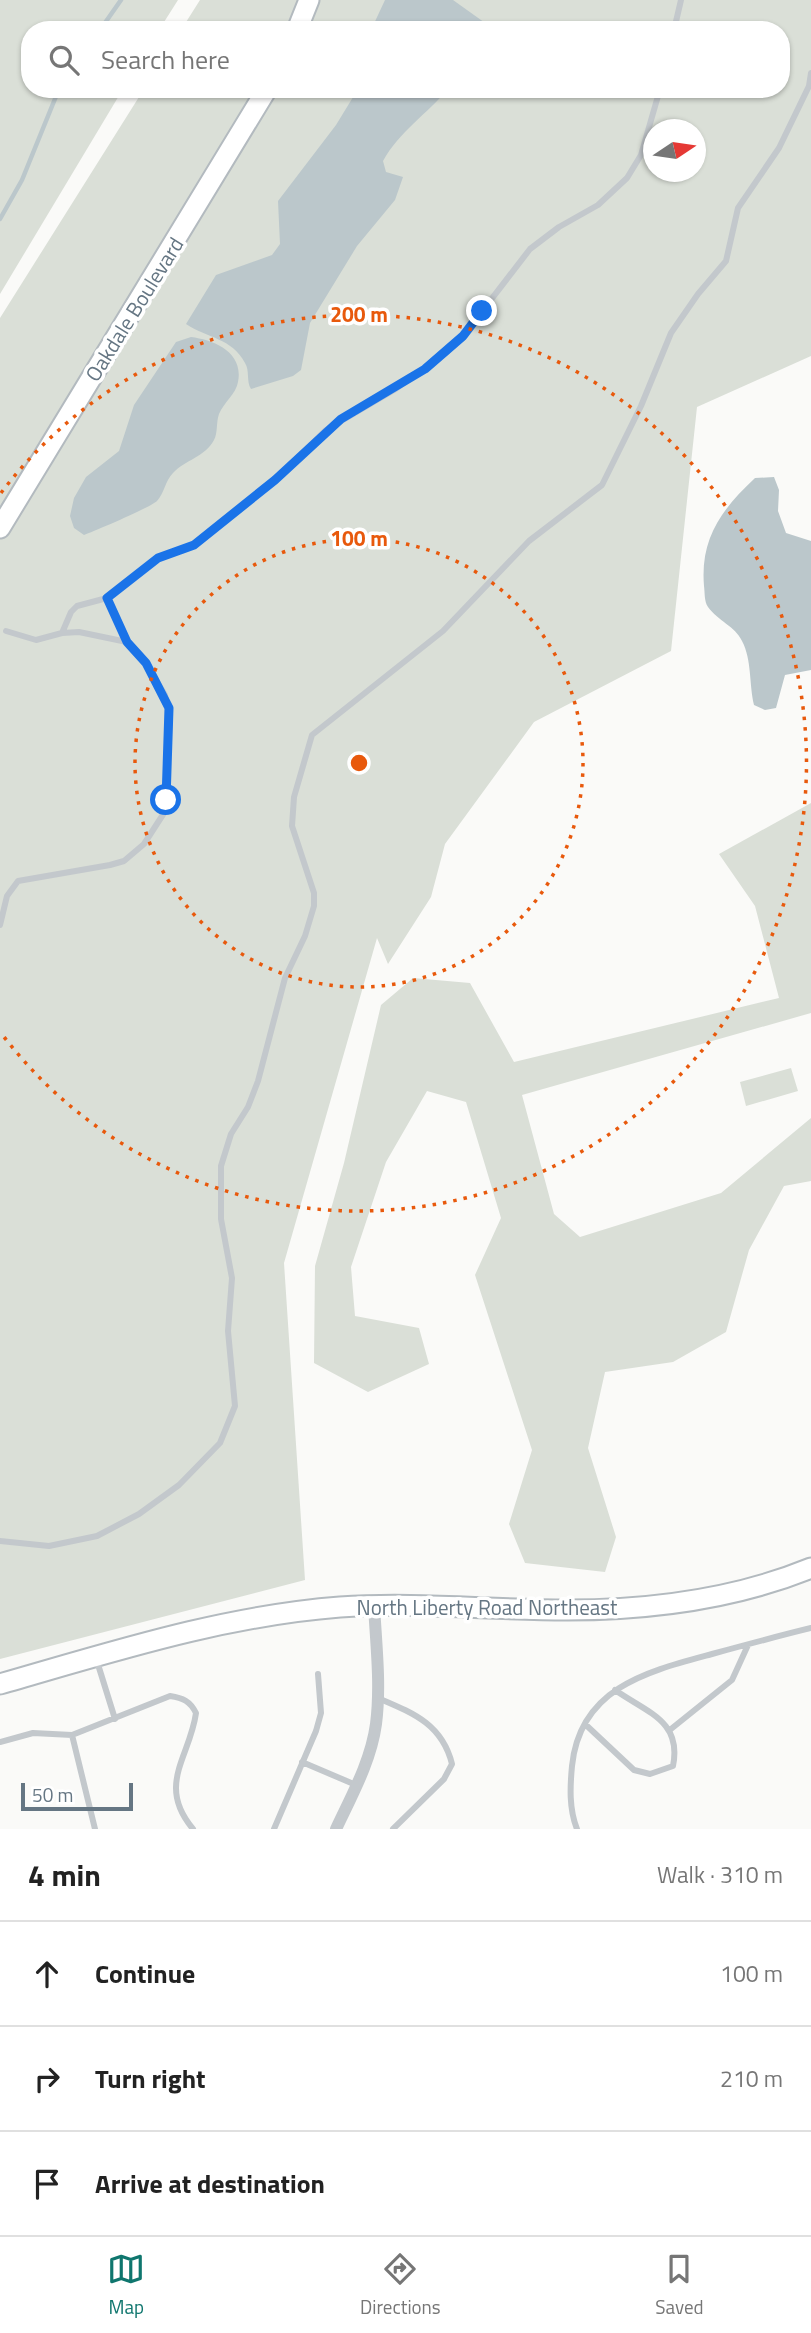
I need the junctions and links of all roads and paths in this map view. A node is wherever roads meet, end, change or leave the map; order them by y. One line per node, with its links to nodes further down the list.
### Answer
1 (309, 0): 3 (main road)
2 (681, 0): 4 (lane)
3 (301, 21)
4 (676, 21)
5 (811, 73): 14 (lane)
6 (262, 98): 8 (main road, Oakdale Boulevard)
7 (657, 98): 9 (lane)
8 (0, 528)
9 (107, 598): 11 (lane); 12 (lane)
10 (6, 631): 11 (lane)
11 (62, 633): 12 (lane)
12 (127, 642): 13 (lane)
13 (0, 925)
14 (0, 1541)
15 (811, 1568): 16 (main road, North Liberty Road Northeast)
16 (374, 1605): 19 (main road, North Liberty Road Northeast); 23 (street)
17 (811, 1628): 18 (lane)
18 (748, 1645): 22 (lane); 26 (lane)
19 (95, 1657): 21 (main road, North Liberty Road Northeast); 24 (lane)
20 (318, 1674): 29 (lane)
21 (0, 1684)
22 (615, 1690): 25 (lane); 26 (lane)
23 (378, 1698): 30 (street); 35 (lane)
24 (115, 1719): 27 (lane); 32 (lane)
25 (586, 1725): 26 (lane); 36 (lane)
26 (671, 1729)
27 (72, 1735): 28 (lane); 31 (lane)
28 (0, 1742)
29 (302, 1762): 30 (lane); 33 (lane)
30 (356, 1785): 34 (street)
31 (95, 1829)
32 (193, 1829)
33 (274, 1829)
34 (336, 1829)
35 (393, 1829)
36 (577, 1829)

